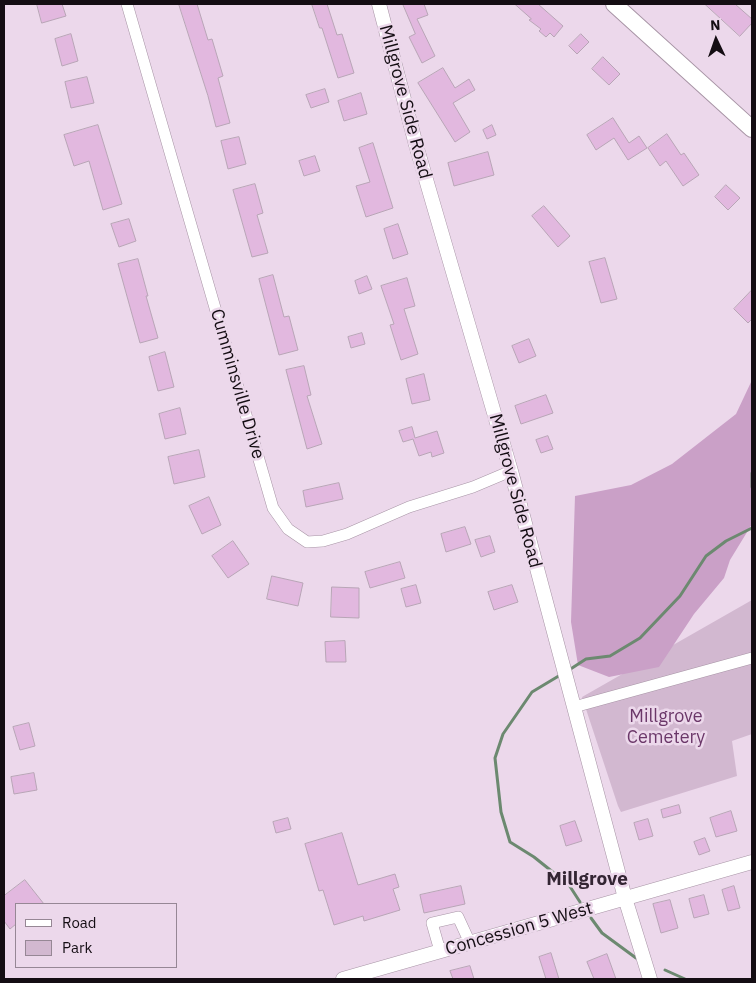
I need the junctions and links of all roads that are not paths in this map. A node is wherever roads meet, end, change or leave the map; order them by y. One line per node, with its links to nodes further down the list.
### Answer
1 (127, 4): 5 (street, Cumminsville Drive)
2 (379, 4): 5 (main road, Millgrove Side Road)
3 (614, 4): 4 (highway)
4 (752, 129)
5 (511, 471): 7 (main road, Millgrove Side Road)
6 (752, 658): 7 (street)
7 (574, 707): 9 (main road, Millgrove Side Road)
8 (752, 862): 9 (main road, Concession 5 West)
9 (625, 898): 10 (main road, Concession 5 West); 13 (main road, Millgrove Side Road)
10 (470, 943): 11 (main road, Concession 5 West); 11 (street)
11 (440, 951): 12 (main road, Concession 5 West)
12 (342, 979)
13 (650, 979)

